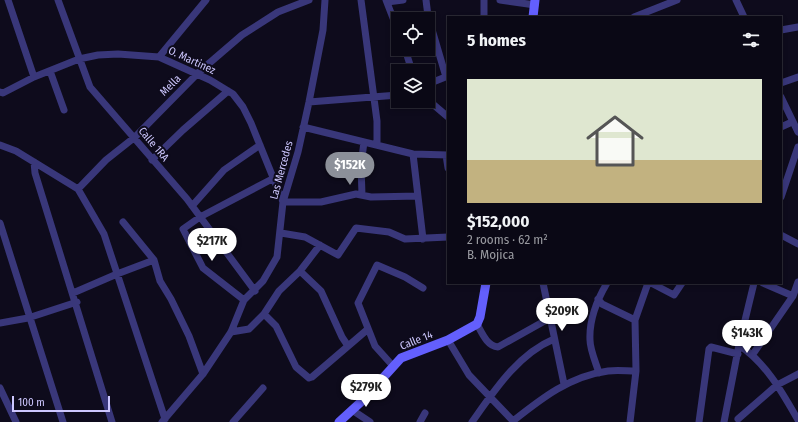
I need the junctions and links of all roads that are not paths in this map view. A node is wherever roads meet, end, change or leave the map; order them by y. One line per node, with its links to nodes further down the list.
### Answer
1 (8, 0): 28 (street)
2 (58, 0): 24 (street, Calle 1RA)
3 (206, 0): 15 (street)
4 (309, 0): 26 (street, Mella)
5 (325, 0): 37 (street, Las Mercedes)
6 (361, 0): 35 (street)
7 (403, 0): 12 (street)
8 (426, 0): 27 (street)
9 (484, 0): 17 (street)
10 (500, 0): 14 (street)
11 (736, 0): 20 (street)
12 (386, 1): 16 (street)
13 (674, 1): 19 (street)
14 (535, 2): 18 (street)
15 (198, 4): 23 (street)
16 (391, 14)
17 (484, 16)
18 (533, 16)
19 (637, 16)
20 (744, 16)
21 (798, 27): 22 (street)
22 (782, 30)
23 (159, 57): 24 (street, O. Martinez); 26 (street, O. Martinez)
24 (79, 59): 25 (street, O. Martinez); 45 (street, Calle 1RA)
25 (50, 71): 28 (street, O. Martinez); 39 (street)
26 (196, 74): 32 (street, O. Martinez); 45 (street, Mella)
27 (447, 76): 30 (street)
28 (34, 77): 33 (street, O. Martinez)
29 (798, 77): 31 (street)
30 (435, 81)
31 (782, 83)
32 (228, 91): 48 (street, O. Martinez); 53 (street)
33 (2, 92)
34 (391, 96): 35 (street)
35 (373, 98): 37 (street); 49 (street)
36 (782, 99): 41 (street)
37 (309, 102): 42 (street, Las Mercedes)
38 (435, 106): 40 (street)
39 (64, 110)
40 (447, 115)
41 (792, 122): 43 (street); 44 (street)
42 (303, 127): 46 (street); 60 (street, Las Mercedes)
43 (782, 127)
44 (798, 132)
45 (135, 137): 53 (street, Calle 1RA); 56 (street, Mella)
46 (364, 142): 49 (street); 58 (street)
47 (0, 145): 54 (street)
48 (260, 145): 55 (street, O. Martinez); 61 (street)
49 (377, 145): 51 (street)
50 (798, 147): 57 (street)
51 (413, 154): 52 (street); 59 (street)
52 (447, 155)
53 (152, 160): 61 (street, Calle 1RA)
54 (34, 162): 56 (street); 85 (street)
55 (274, 178): 60 (street, O. Martinez); 62 (street)
56 (78, 189): 73 (street)
57 (782, 193)
58 (362, 196): 59 (street); 60 (street)
59 (418, 196): 68 (street)
60 (284, 202): 65 (street, Las Mercedes)
61 (192, 206): 62 (street, Calle 1RA)
62 (200, 217): 84 (street, Calle 1RA); 88 (street)
63 (123, 222): 71 (street)
64 (0, 225): 91 (street)
65 (281, 233): 70 (street); 84 (street, Las Mercedes)
66 (782, 236): 69 (street)
67 (447, 237): 68 (street)
68 (423, 239): 70 (street)
69 (798, 244)
70 (320, 245): 72 (street)
71 (154, 260): 73 (street); 107 (street)
72 (300, 271): 90 (street); 101 (street)
73 (117, 274): 85 (street); 117 (street)
74 (798, 282): 86 (street)
75 (486, 284): 95 (street)
76 (543, 284): 92 (street)
77 (606, 284): 87 (street)
78 (650, 284): 93 (street)
79 (652, 284): 80 (street)
80 (681, 284)
81 (754, 284): 100 (street)
82 (765, 284): 86 (street)
83 (423, 288): 96 (street)
84 (255, 291): 88 (street, Las Mercedes)
85 (73, 292): 89 (street)
86 (794, 296): 103 (street)
87 (598, 299): 93 (street); 106 (street)
88 (244, 300): 97 (street, Las Mercedes)
89 (77, 302): 91 (street); 123 (street)
90 (264, 314): 97 (street); 101 (street)
91 (30, 318): 94 (street); 122 (street)
92 (550, 318): 95 (street); 98 (street)
93 (635, 320): 105 (street)
94 (0, 323)
95 (477, 324): 99 (street, Calle 14)
96 (368, 329): 101 (street); 104 (street)
97 (231, 332): 107 (street, Las Mercedes)
98 (554, 339): 109 (street); 113 (street)
99 (448, 340): 104 (street, Calle 14); 113 (street)
100 (739, 345): 102 (street); 103 (street)
101 (348, 346)
102 (738, 354): 114 (street); 130 (street)
103 (753, 354): 110 (street)
104 (393, 366): 115 (street, Calle 14)
105 (636, 371): 106 (street); 129 (street)
106 (599, 373): 109 (street)
107 (203, 374): 117 (street, Las Mercedes)
108 (798, 374): 110 (street)
109 (564, 384): 128 (street)
110 (777, 385): 118 (street); 119 (street)
111 (0, 388): 121 (street)
112 (263, 388): 120 (street)
113 (490, 397): 127 (street); 128 (street)
114 (727, 407): 118 (street); 131 (street)
115 (352, 410): 124 (street, Calle 14); 125 (street)
116 (425, 413): 126 (street)
117 (164, 420)
118 (739, 420)
119 (798, 420)
120 (237, 421)
121 (16, 422)
122 (63, 422)
123 (112, 422)
124 (339, 422)
125 (370, 422)
126 (420, 422)
127 (472, 422)
128 (514, 422)
129 (630, 422)
130 (699, 422)
131 (724, 422)

